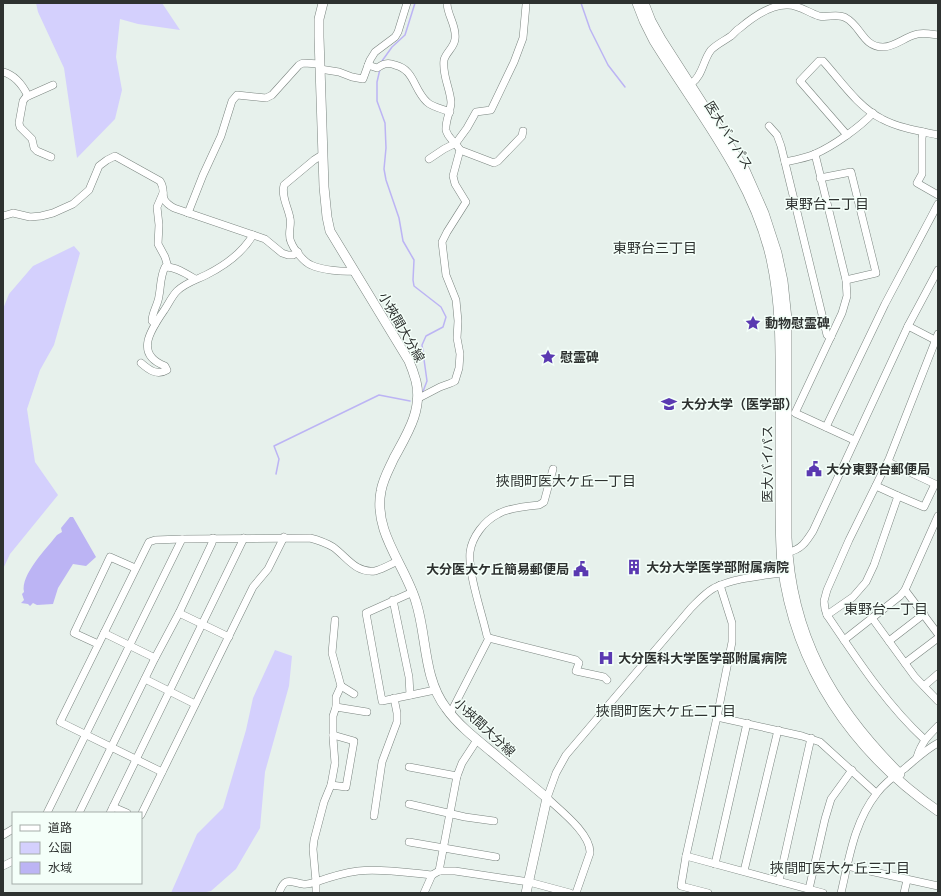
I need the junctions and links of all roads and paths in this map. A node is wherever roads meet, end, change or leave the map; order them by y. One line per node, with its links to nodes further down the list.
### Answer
1 (323, 3): 9 (main road, 小挾間大分線)
2 (408, 3): 8 (street)
3 (448, 3): 14 (street)
4 (637, 3): 60 (main road, 医大バイパス)
5 (644, 3): 57 (main road, 医大バイパス)
6 (526, 5): 21 (street)
7 (938, 35): 11 (street)
8 (368, 65): 9 (street); 14 (street)
9 (320, 66): 23 (main road, 小挾間大分線); 31 (street)
10 (3, 72): 13 (street)
11 (692, 84)
12 (53, 85): 13 (street)
13 (28, 96): 24 (street)
14 (450, 112): 21 (street)
15 (873, 114): 18 (street); 19 (street); 19 (street)
16 (770, 126): 26 (street)
17 (523, 131): 21 (street)
18 (924, 132): 20 (street); 29 (street)
19 (848, 135): 22 (street)
20 (938, 135)
21 (458, 147): 25 (street); 45 (street)
22 (815, 154): 26 (street); 27 (street)
23 (322, 155): 34 (street); 37 (main road, 小挾間大分線)
24 (51, 157)
25 (429, 159)
26 (785, 162): 42 (street)
27 (820, 178): 39 (street); 39 (street)
28 (163, 193): 31 (street); 32 (street); 35 (street)
29 (938, 195)
30 (938, 204): 46 (street)
31 (188, 213): 33 (street)
32 (3, 216)
33 (253, 235): 34 (street); 38 (street)
34 (298, 252): 37 (street)
35 (168, 267): 38 (street); 40 (street)
36 (938, 270): 41 (street)
37 (354, 271): 45 (main road, 小挾間大分線)
38 (195, 279): 40 (street)
39 (846, 280): 42 (street)
40 (155, 324): 44 (street)
41 (908, 326): 43 (street); 47 (street)
42 (831, 337): 46 (street)
43 (936, 337): 48 (street)
44 (141, 363)
45 (417, 399): 58 (main road, 小挾間大分線)
46 (826, 427): 47 (street)
47 (854, 440): 57 (street)
48 (888, 462): 50 (street); 51 (street)
49 (553, 469): 74 (street)
50 (876, 486): 51 (street); 67 (street)
51 (898, 496): 67 (street)
52 (938, 516): 62 (street)
53 (284, 537): 55 (street); 58 (street); 73 (street)
54 (213, 538): 55 (street); 56 (street); 65 (street)
55 (244, 538): 70 (street)
56 (182, 539): 59 (street); 79 (street)
57 (788, 552): 60 (main road, 医大バイパス)
58 (398, 561): 63 (main road, 小挾間大分線)
59 (135, 568): 71 (street); 78 (street)
60 (787, 573): 61 (street); 113 (main road, 医大バイパス)
61 (720, 586): 97 (street); 117 (street)
62 (905, 590): 66 (street); 68 (street)
63 (413, 592): 64 (street); 87 (main road, 小挾間大分線)
64 (393, 600): 90 (street); 91 (street)
65 (179, 613): 70 (street); 80 (street)
66 (924, 614): 72 (street); 77 (street)
67 (828, 615): 76 (street)
68 (872, 618): 76 (street); 77 (street)
69 (335, 620): 85 (street)
70 (202, 624): 73 (street); 88 (street)
71 (104, 633): 78 (street); 79 (street)
72 (938, 634)
73 (228, 638): 93 (street)
74 (489, 638): 84 (street); 96 (street)
75 (938, 638): 81 (street)
76 (844, 640): 105 (street)
77 (889, 641): 81 (street)
78 (98, 644): 101 (street)
79 (129, 646): 80 (street); 101 (street)
80 (155, 658): 83 (street)
81 (905, 663): 86 (street)
82 (938, 674): 86 (street)
83 (145, 678): 88 (street); 107 (street)
84 (607, 680)
85 (341, 686): 89 (street); 94 (street)
86 (924, 686): 92 (street)
87 (435, 690): 90 (street); 96 (main road, 小挾間大分線)
88 (170, 691): 93 (street); 109 (street)
89 (354, 694)
90 (410, 695): 91 (street)
91 (394, 698): 126 (street)
92 (938, 701)
93 (196, 704): 112 (street)
94 (336, 707): 95 (street); 102 (street)
95 (367, 712)
96 (450, 714): 104 (main road, 小挾間大分線)
97 (717, 717): 98 (street); 132 (street)
98 (747, 724): 100 (street); 135 (street)
99 (938, 726): 105 (street)
100 (778, 730): 103 (street); 139 (street)
101 (86, 735): 107 (street); 121 (street)
102 (333, 735): 115 (street); 115 (street)
103 (811, 738): 111 (street); 141 (street)
104 (477, 740): 114 (street); 117 (main road, 小挾間大分線)
105 (924, 740): 108 (street)
106 (938, 743): 108 (street)
107 (112, 748): 109 (street); 122 (street)
108 (917, 757): 113 (street)
109 (135, 760): 112 (street); 119 (street)
110 (409, 767): 114 (street)
111 (852, 770): 116 (street); 146 (street)
112 (162, 772): 125 (street)
113 (896, 774): 116 (street); 120 (main road, 医大バイパス)
114 (457, 776): 124 (street)
115 (331, 785): 143 (street)
116 (876, 793): 137 (street)
117 (547, 798): 144 (main road); 152 (street)
118 (409, 804): 124 (street)
119 (111, 810): 123 (street)
120 (938, 811)
121 (48, 812)
122 (80, 812)
123 (122, 812)
124 (450, 812): 127 (street); 131 (street)
125 (142, 813)
126 (374, 816)
127 (494, 821)
128 (12, 830): 129 (street)
129 (3, 835)
130 (409, 842): 131 (street)
131 (443, 847): 133 (street); 138 (street)
132 (686, 856): 135 (street); 153 (street)
133 (496, 857)
134 (12, 861): 136 (street)
135 (715, 864): 139 (street)
136 (3, 866)
137 (847, 866): 142 (street); 155 (street)
138 (439, 871): 140 (street); 144 (street)
139 (744, 871): 141 (street)
140 (432, 875): 143 (street); 149 (street)
141 (779, 880): 146 (street)
142 (908, 880): 145 (street); 156 (street)
143 (316, 882): 147 (street); 148 (street)
144 (529, 882): 150 (main road); 151 (street)
145 (938, 886)
146 (809, 889): 154 (street)
147 (279, 893)
148 (316, 893)
149 (424, 893)
150 (526, 893)
151 (570, 893)
152 (576, 893)
153 (708, 893)
154 (823, 893)
155 (841, 893)
156 (904, 893)

